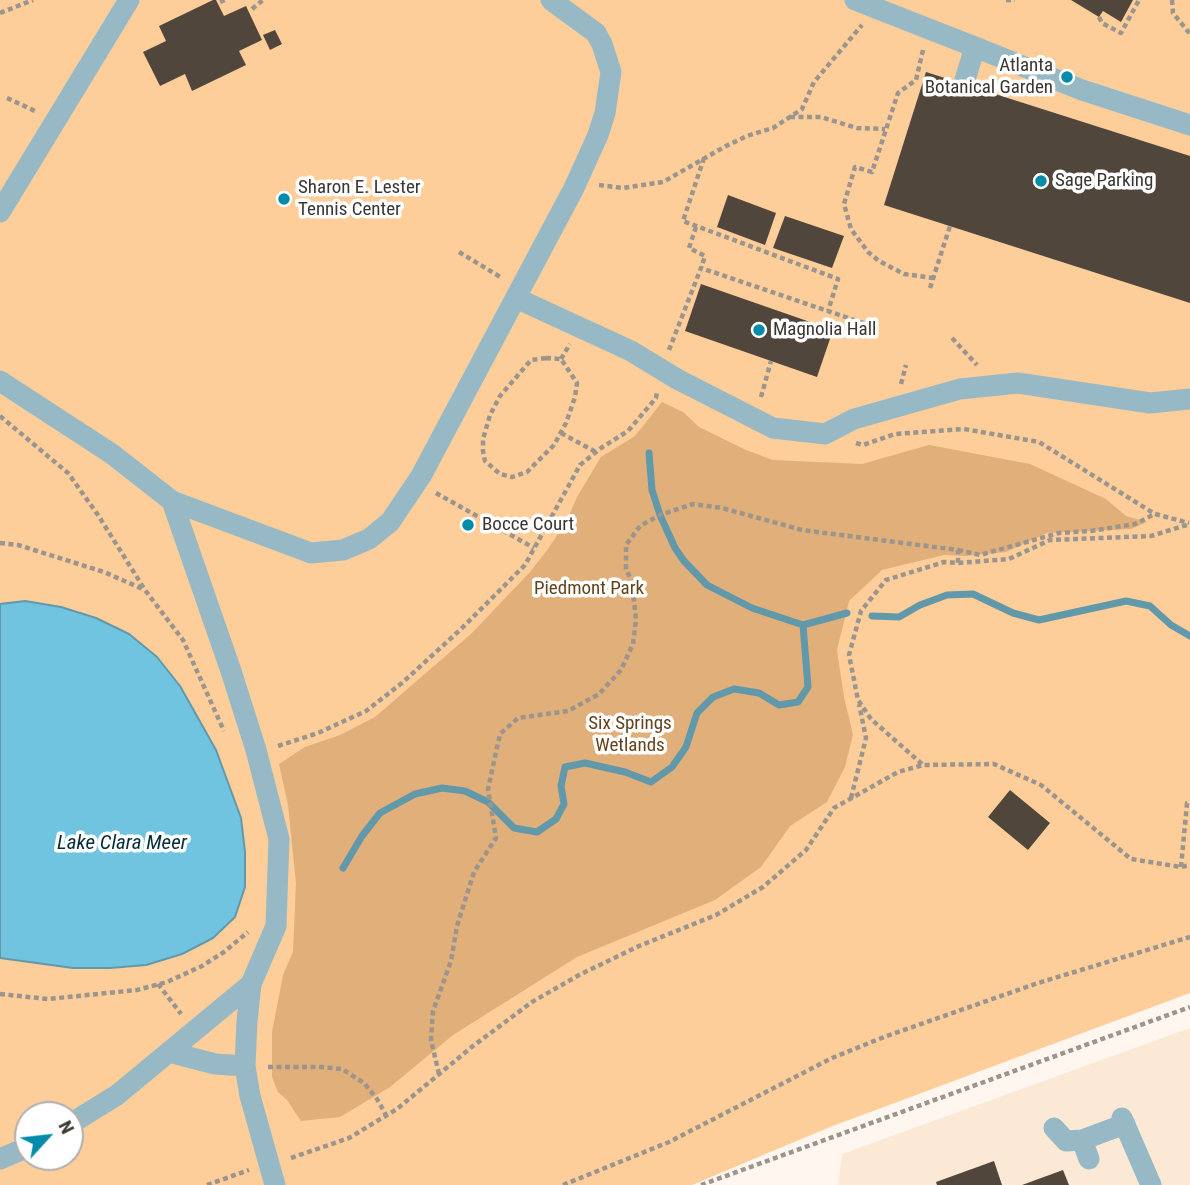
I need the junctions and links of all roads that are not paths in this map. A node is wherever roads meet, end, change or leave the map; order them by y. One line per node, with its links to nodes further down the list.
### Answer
1 (129, 0): 7 (street)
2 (551, 0): 8 (street)
3 (864, 3): 4 (street)
4 (975, 47): 5 (street); 6 (street)
5 (964, 83)
6 (1190, 125)
7 (0, 212)
8 (518, 293): 10 (street); 11 (street)
9 (0, 381): 11 (street)
10 (1190, 399)
11 (172, 501): 12 (street)
12 (251, 984): 13 (street); 14 (street)
13 (169, 1052): 14 (street); 15 (street)
14 (245, 1066): 17 (street)
15 (84, 1115)
16 (1054, 1128): 18 (street)
17 (275, 1185)
18 (1151, 1185)

